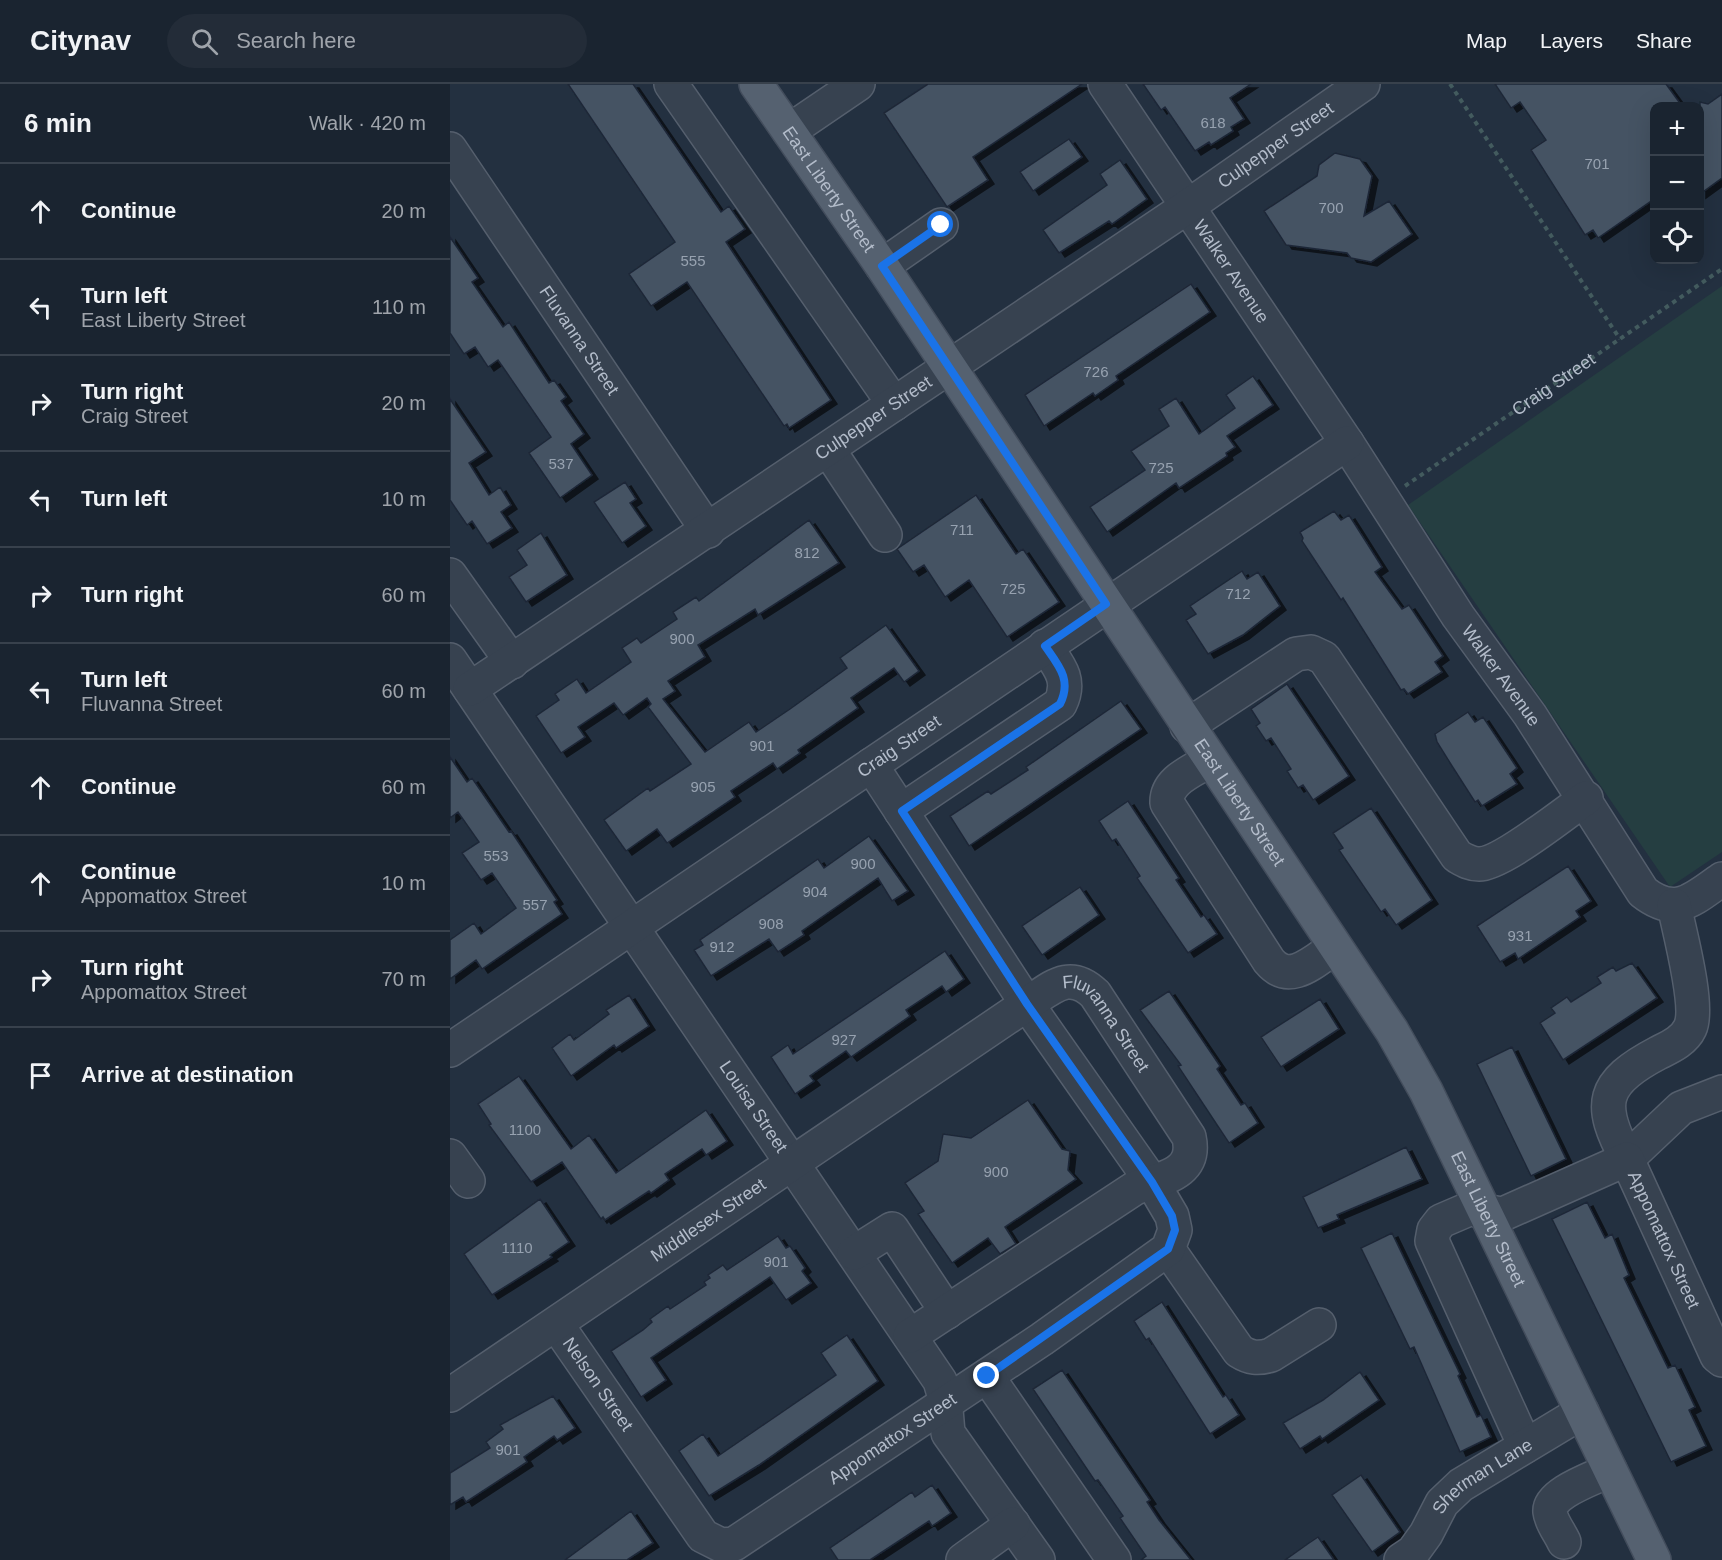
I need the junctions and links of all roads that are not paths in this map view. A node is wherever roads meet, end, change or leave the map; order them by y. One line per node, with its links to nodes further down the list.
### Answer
1 (671, 84): 12 (street)
2 (756, 84): 6 (main road, East Liberty Street)
3 (858, 84): 6 (street)
4 (1105, 84): 8 (street, Walker Avenue)
5 (1363, 84): 8 (street, Culpepper Street)
6 (789, 131): 10 (main road, East Liberty Street)
7 (450, 149): 15 (street, Fluvanna Street)
8 (1186, 207): 11 (street, Culpepper Street); 13 (street, Walker Avenue)
9 (941, 225): 10 (street)
10 (882, 266): 11 (main road, East Liberty Street)
11 (948, 367): 12 (street, Culpepper Street); 18 (main road, East Liberty Street)
12 (894, 404): 14 (street, Culpepper Street)
13 (1347, 443): 18 (street, Craig Street); 26 (street, Walker Avenue)
14 (828, 449): 15 (street, Culpepper Street); 16 (street)
15 (708, 531): 21 (street, Culpepper Street)
16 (885, 535)
17 (450, 575): 21 (street)
18 (1106, 604): 19 (street, Craig Street); 23 (main road, East Liberty Street)
19 (1045, 646): 25 (street, Craig Street); 27 (street)
20 (450, 660): 22 (street, Louisa Street)
21 (512, 662): 22 (street, Culpepper Street)
22 (470, 690): 30 (street, Louisa Street)
23 (1187, 726): 24 (main road, East Liberty Street); 26 (street)
24 (1210, 760): 31 (main road, East Liberty Street); 31 (street)
25 (871, 765): 27 (street, Fluvanna Street); 30 (street, Craig Street)
26 (1586, 798): 29 (street, Walker Avenue)
27 (902, 811): 32 (street, Fluvanna Street)
28 (1722, 879): 29 (street)
29 (1674, 905): 35 (street)
30 (632, 926): 33 (street, Craig Street); 36 (street, Louisa Street)
31 (1335, 947): 38 (main road, East Liberty Street)
32 (1027, 1004): 36 (street, Middlesex Street); 37 (street); 37 (street, Fluvanna Street)
33 (450, 1050)
34 (1722, 1092): 35 (street)
35 (1627, 1159): 38 (street, Appomattox Street); 45 (street, Appomattox Street)
36 (792, 1162): 40 (street, Louisa Street); 42 (street, Middlesex Street)
37 (1152, 1182): 39 (street); 41 (street, Fluvanna Street)
38 (1485, 1211): 49 (main road, East Liberty Street); 51 (street, Appomattox Street)
39 (1168, 1249): 43 (street); 46 (street, Appomattox Street)
40 (854, 1253): 41 (street); 44 (street, Louisa Street)
41 (947, 1312): 44 (street, Fluvanna Street)
42 (557, 1324): 47 (street, Middlesex Street); 50 (street, Nelson Street)
43 (1319, 1325)
44 (910, 1336): 48 (street, Louisa Street)
45 (1722, 1360)
46 (987, 1376): 48 (street, Appomattox Street); 57 (street)
47 (450, 1395)
48 (944, 1405): 50 (street, Appomattox Street); 53 (street, Louisa Street)
49 (1582, 1412): 51 (street, Sherman Lane); 52 (main road, East Liberty Street)
50 (638, 1444)
51 (1525, 1446): 58 (street, Sherman Lane)
52 (1610, 1470): 54 (street); 59 (main road, East Liberty Street)
53 (1013, 1524): 55 (street); 56 (street, Louisa Street)
54 (1564, 1542)
55 (963, 1560)
56 (1038, 1560)
57 (1114, 1560)
58 (1401, 1560)
59 (1654, 1560)

